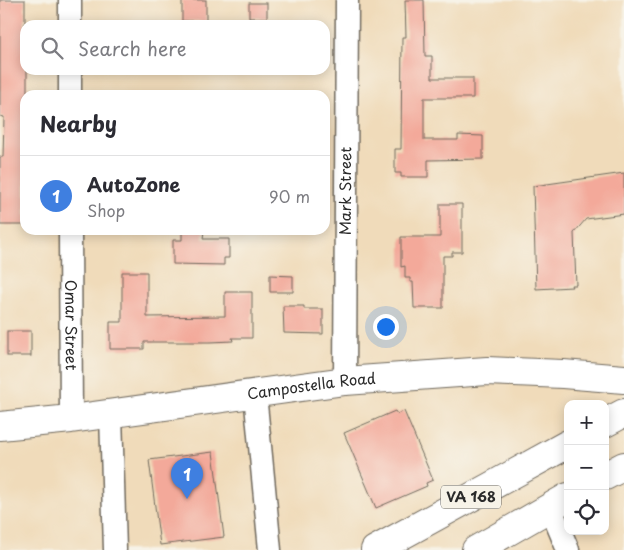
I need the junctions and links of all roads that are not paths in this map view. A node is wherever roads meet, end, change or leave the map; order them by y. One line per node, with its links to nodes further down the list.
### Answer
1 (70, 0): 3 (street)
2 (347, 0): 8 (street, Mark Street)
3 (70, 20)
4 (70, 75): 5 (street)
5 (70, 90)
6 (70, 235): 12 (street, Omar Street)
7 (624, 379): 8 (main road, Campostella Road)
8 (345, 381): 9 (main road, Campostella Road)
9 (255, 394): 11 (main road, Campostella Road); 20 (street)
10 (624, 413): 13 (main road)
11 (111, 414): 12 (main road, Campostella Road); 19 (street)
12 (70, 419): 14 (main road, Campostella Road)
13 (609, 421)
14 (0, 426)
15 (566, 445): 21 (main road, VA 168)
16 (624, 466): 17 (main road)
17 (609, 474)
18 (559, 502): 22 (main road); 23 (street)
19 (115, 550)
20 (270, 550)
21 (375, 550)
22 (476, 550)
23 (568, 550)

